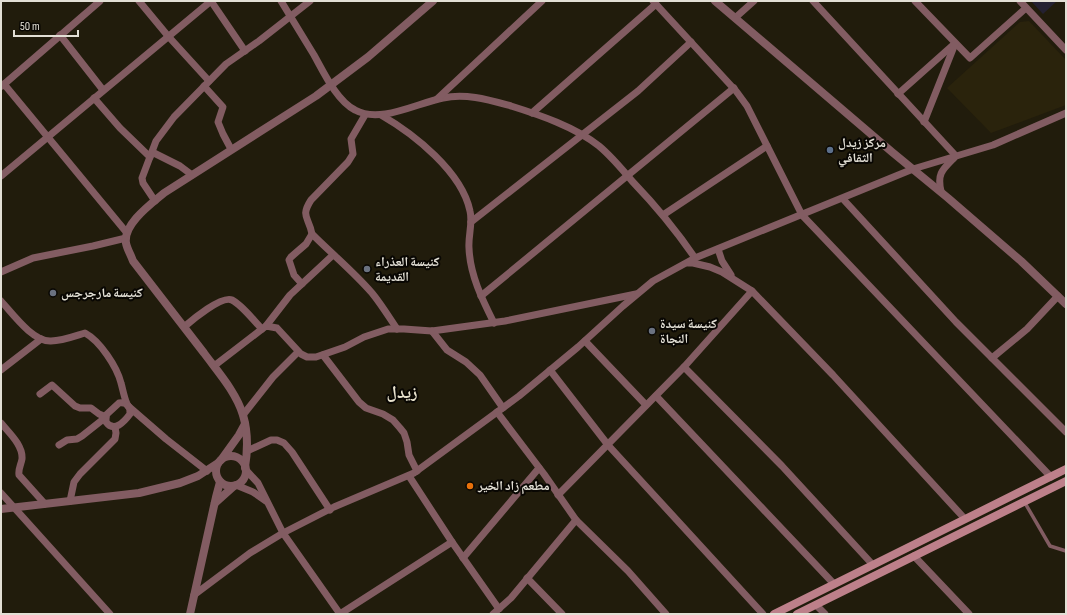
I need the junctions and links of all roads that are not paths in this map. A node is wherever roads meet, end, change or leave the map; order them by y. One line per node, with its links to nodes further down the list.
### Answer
1 (100, 1): 14 (street)
2 (139, 1): 19 (street)
3 (211, 1): 19 (street); 23 (street)
4 (281, 1): 16 (street)
5 (310, 1): 16 (street)
6 (433, 1): 25 (street)
7 (542, 1): 31 (street)
8 (714, 1): 17 (street)
9 (754, 1): 17 (street)
10 (813, 1): 29 (street)
11 (915, 1): 21 (street)
12 (1020, 1): 15 (street)
13 (655, 3): 20 (street); 32 (street)
14 (91, 4): 18 (street)
15 (1026, 8): 21 (street); 22 (street)
16 (290, 16): 23 (street); 25 (street)
17 (735, 18): 43 (street)
18 (60, 35): 26 (street); 28 (street)
19 (168, 36): 24 (street); 28 (street)
20 (691, 42): 27 (street); 37 (street)
21 (954, 44): 29 (street); 36 (street)
22 (1066, 50)
23 (245, 51): 24 (street)
24 (207, 83): 40 (street); 41 (street)
25 (331, 84): 34 (street); 40 (street)
26 (3, 85): 38 (street)
27 (734, 88): 39 (street); 46 (street)
28 (103, 90): 30 (street)
29 (898, 94): 36 (street)
30 (94, 98): 38 (street); 41 (street)
31 (436, 100): 32 (street); 35 (street)
32 (532, 113): 37 (street)
33 (1066, 113): 42 (street)
34 (365, 115): 35 (street); 53 (street)
35 (381, 115): 52 (street)
36 (924, 122): 42 (street)
37 (582, 136): 46 (street); 52 (street)
38 (47, 137): 45 (street); 54 (street)
39 (767, 146): 50 (street); 51 (street)
40 (231, 149): 44 (street)
41 (151, 154): 44 (street); 49 (street)
42 (956, 156): 43 (street); 47 (street)
43 (914, 170): 47 (street); 48 (street)
44 (192, 175): 49 (street)
45 (1, 176)
46 (628, 176): 51 (street); 64 (street)
47 (941, 191): 65 (street)
48 (843, 199): 50 (street); 77 (street)
49 (155, 201): 54 (street)
50 (802, 215): 55 (street); 104 (street)
51 (664, 216): 57 (street)
52 (471, 222): 64 (street)
53 (312, 234): 56 (street); 61 (street)
54 (126, 235): 59 (street); 69 (street)
55 (718, 249): 57 (street); 60 (street)
56 (333, 255): 61 (street); 71 (street)
57 (695, 258): 58 (street)
58 (686, 263): 60 (street); 63 (street)
59 (1, 272)
60 (735, 280): 62 (street)
61 (302, 284): 70 (street)
62 (752, 291): 79 (street); 118 (street)
63 (638, 293): 68 (street); 74 (street)
64 (481, 296): 68 (street)
65 (1058, 296): 67 (street); 77 (street)
66 (1, 302): 73 (street)
67 (1066, 304)
68 (494, 323): 72 (street)
69 (184, 327): 70 (street); 78 (street)
70 (264, 327): 75 (street); 78 (street)
71 (397, 328): 72 (street); 76 (street)
72 (432, 331): 86 (street)
73 (41, 339): 80 (street); 84 (street)
74 (585, 341): 81 (street); 85 (street)
75 (298, 352): 76 (street); 87 (street)
76 (323, 355): 101 (street)
77 (992, 358): 92 (street)
78 (214, 366): 87 (street)
79 (684, 367): 83 (street); 125 (street)
80 (1, 370)
81 (550, 370): 86 (street); 94 (street)
82 (40, 394): 88 (street)
83 (656, 396): 85 (street); 127 (street)
84 (128, 405): 88 (street); 91 (street); 100 (street)
85 (646, 405): 94 (street)
86 (500, 410): 98 (street); 101 (street)
87 (243, 416): 90 (street)
88 (106, 418): 91 (street); 93 (street)
89 (1, 424): 113 (street)
90 (245, 424): 95 (street); 96 (street)
91 (115, 427): 110 (street)
92 (1066, 432)
93 (59, 445)
94 (608, 445): 109 (street); 137 (street)
95 (247, 451): 97 (street); 117 (street)
96 (220, 461): 97 (street); 100 (street); 105 (street)
97 (245, 468): 107 (street); 111 (street)
98 (539, 468): 109 (street); 124 (street)
99 (1066, 469): 104 (main road)
100 (207, 471): 102 (street)
101 (417, 471): 103 (street)
102 (198, 476): 105 (street); 110 (street)
103 (409, 476): 117 (street); 121 (street)
104 (1051, 477): 118 (main road)
105 (219, 480): 107 (street); 114 (street)
106 (1066, 481): 112 (main road)
107 (235, 485): 111 (street); 114 (street)
108 (1, 493): 115 (street)
109 (558, 496): 119 (street)
110 (70, 501): 113 (street)
111 (268, 502): 120 (street)
112 (1024, 502): 122 (lane); 123 (main road)
113 (45, 504): 115 (street)
114 (215, 504): 128 (street)
115 (13, 507): 116 (street); 131 (street)
116 (1, 509)
117 (330, 510): 120 (street)
118 (966, 519): 125 (main road)
119 (576, 520): 126 (street); 136 (street)
120 (283, 533): 128 (street); 133 (street)
121 (452, 542): 124 (street); 133 (street)
122 (1066, 551)
123 (914, 556): 129 (main road); 141 (street)
124 (463, 558): 130 (street)
125 (873, 565): 127 (main road)
126 (527, 578): 130 (street); 135 (street)
127 (834, 584): 138 (main road)
128 (194, 595): 132 (street)
129 (816, 604): 139 (main road); 140 (street)
130 (499, 609): 134 (street)
131 (110, 614)
132 (190, 614)
133 (340, 614)
134 (493, 614)
135 (562, 614)
136 (666, 614)
137 (763, 614)
138 (774, 614)
139 (797, 614)
140 (825, 614)
141 (969, 614)

